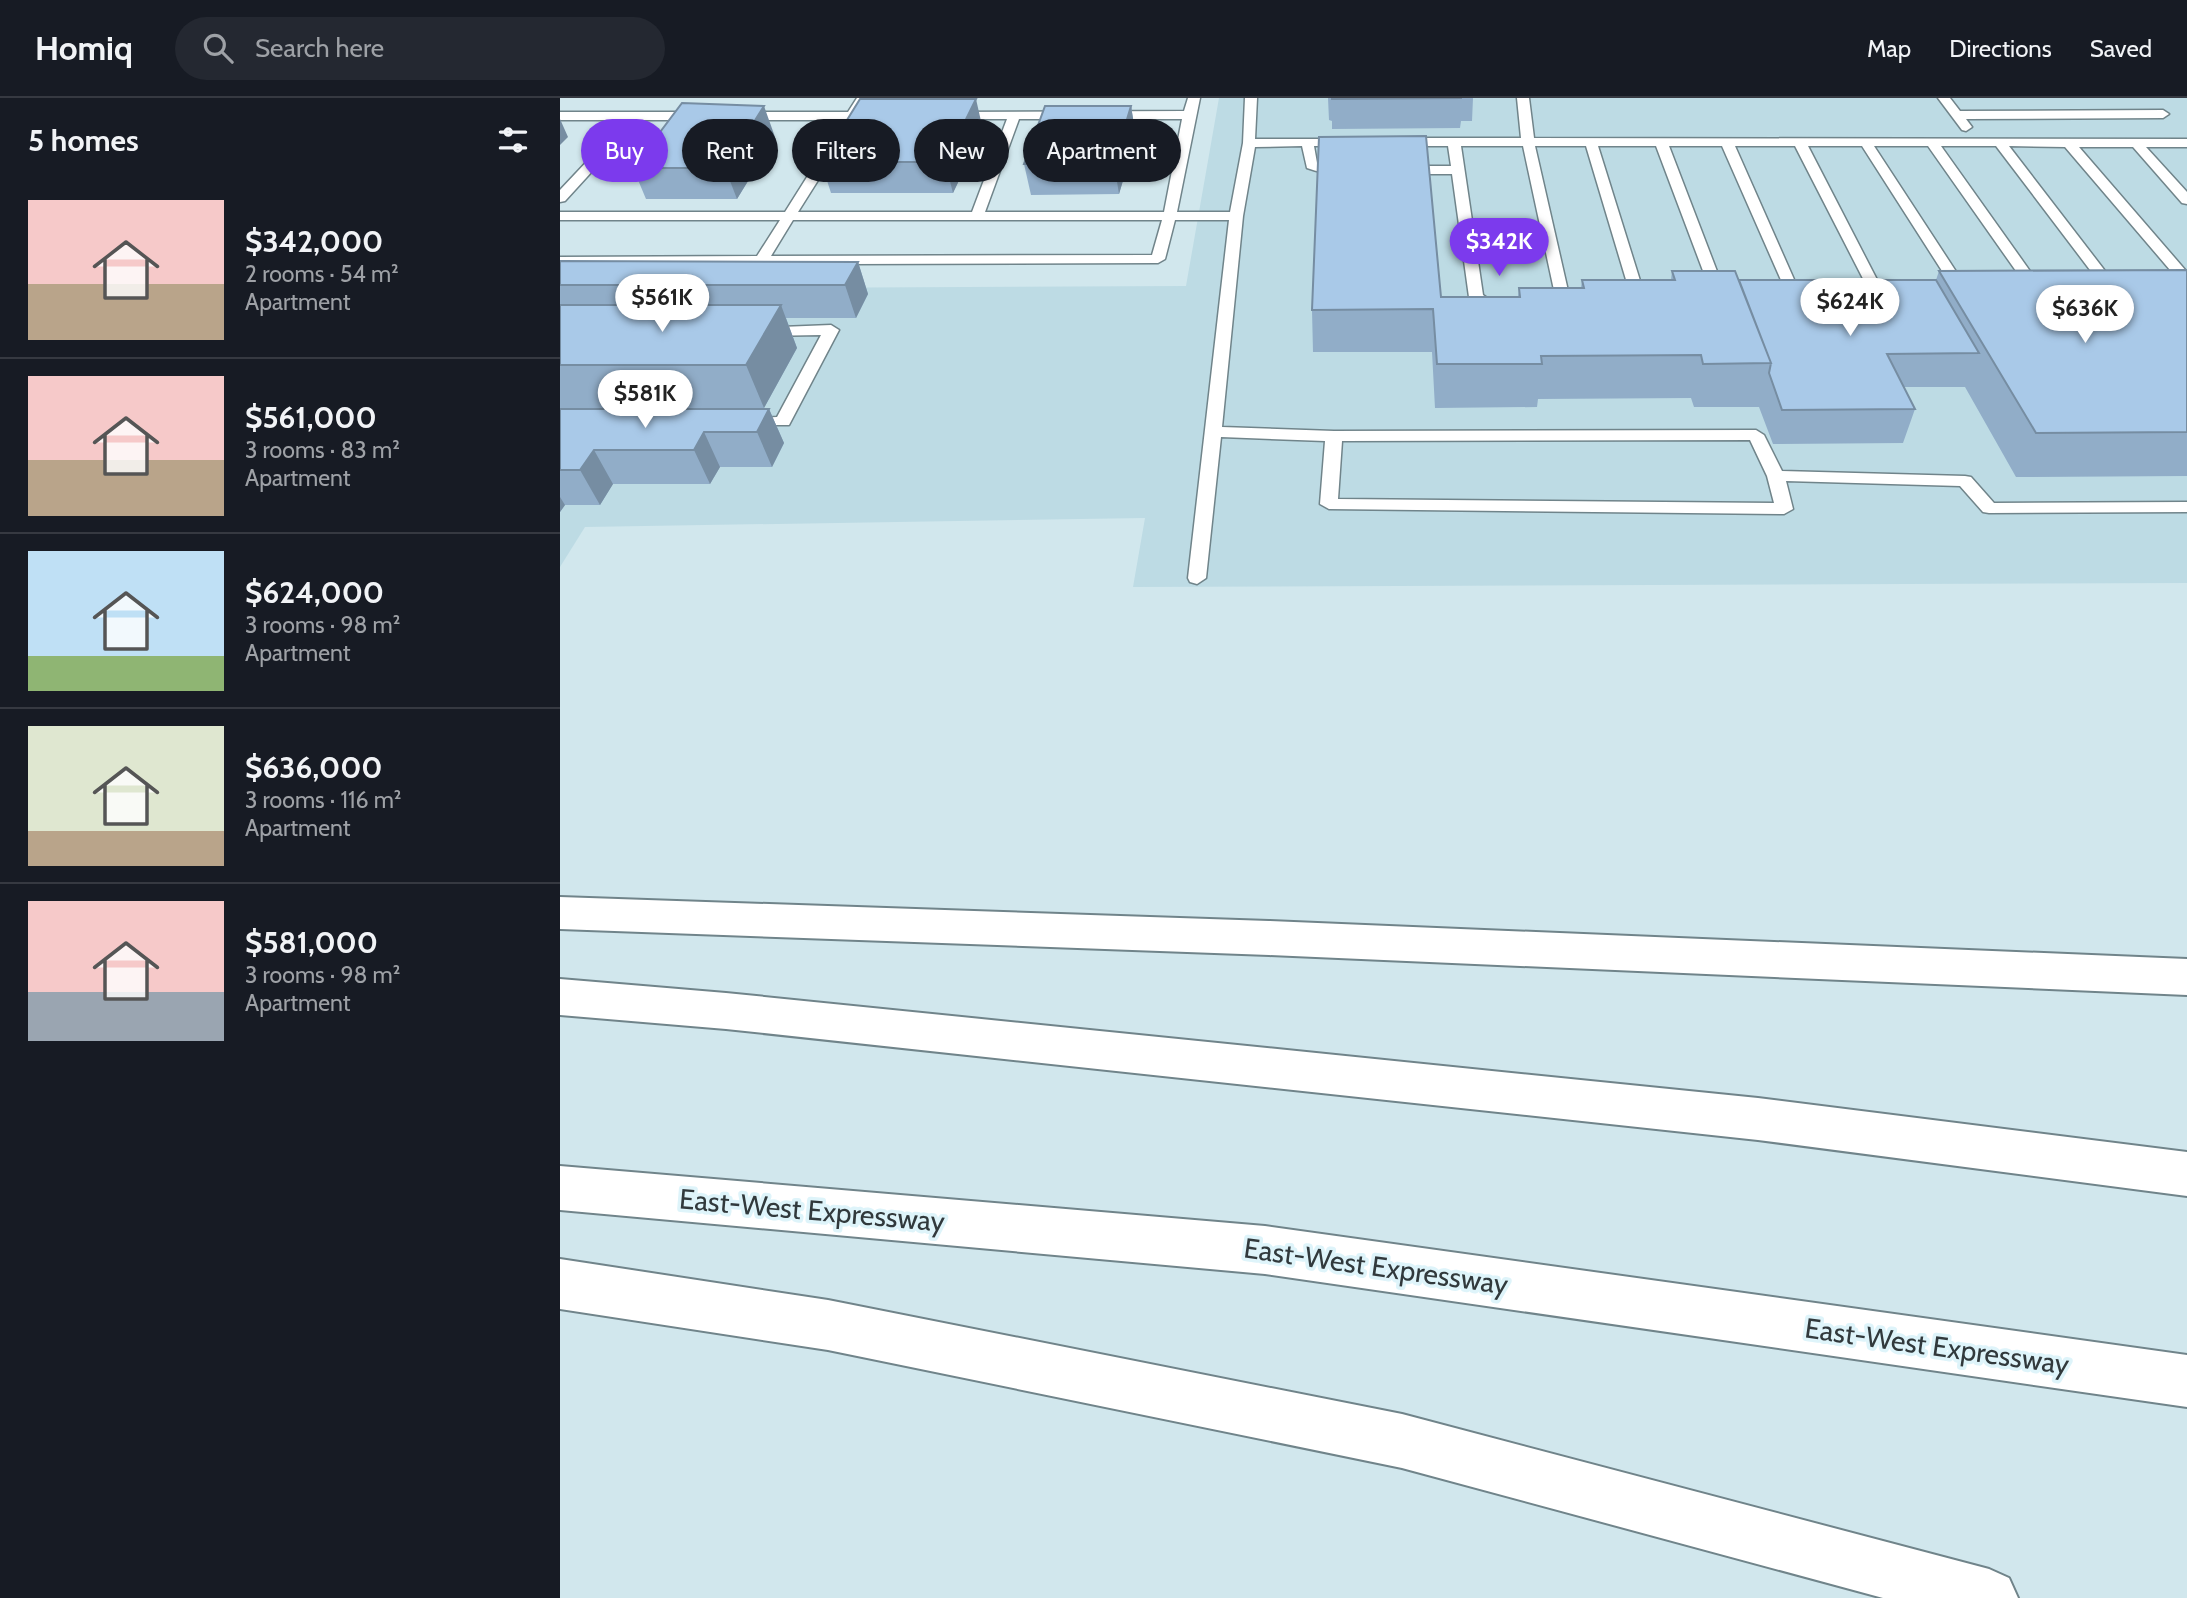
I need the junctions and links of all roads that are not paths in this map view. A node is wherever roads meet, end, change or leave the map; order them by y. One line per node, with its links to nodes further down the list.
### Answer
1 (863, 98): 13 (lane)
2 (1194, 98): 7 (lane)
3 (1251, 98): 24 (lane)
4 (1523, 98): 21 (lane)
5 (1944, 98): 8 (lane)
6 (2147, 98): 8 (lane)
7 (1189, 115): 16 (lane); 38 (lane)
8 (1957, 115): 29 (lane)
9 (560, 116): 10 (lane)
10 (635, 116): 11 (lane); 35 (lane)
11 (717, 116)
12 (730, 116): 13 (lane)
13 (852, 116): 14 (lane); 40 (lane)
14 (893, 116)
15 (933, 116): 16 (lane)
16 (1015, 116): 37 (lane)
17 (1307, 142): 18 (lane); 24 (lane); 34 (lane)
18 (1361, 142)
19 (1388, 142): 20 (lane)
20 (1454, 142): 21 (lane); 34 (lane)
21 (1528, 142): 22 (lane); 53 (lane)
22 (1591, 142): 23 (lane); 50 (lane)
23 (1661, 142): 25 (lane); 51 (lane)
24 (1249, 143): 41 (lane)
25 (1727, 143): 26 (lane); 49 (lane)
26 (1800, 143): 27 (lane); 47 (lane)
27 (1866, 143): 28 (lane); 48 (lane)
28 (1932, 143): 29 (lane); 45 (lane)
29 (1979, 143): 30 (lane)
30 (2000, 143): 31 (lane); 46 (lane)
31 (2069, 143): 32 (lane); 44 (lane)
32 (2136, 143): 33 (lane); 36 (lane)
33 (2187, 143)
34 (1458, 170): 52 (lane)
35 (560, 198)
36 (2187, 200)
37 (977, 215): 38 (lane); 40 (lane)
38 (1170, 215): 41 (lane); 43 (lane)
39 (560, 216): 40 (lane)
40 (791, 216): 43 (lane)
41 (1236, 216): 56 (lane)
42 (560, 261): 43 (lane)
43 (761, 261)
44 (2187, 281)
45 (2044, 300)
46 (2095, 300)
47 (1880, 301)
48 (1968, 301)
49 (1798, 302)
50 (1640, 303)
51 (1722, 303)
52 (1525, 304)
53 (1564, 304)
54 (736, 331): 55 (lane)
55 (728, 422)
56 (1213, 432): 57 (lane); 60 (lane)
57 (1334, 436): 58 (lane); 58 (lane)
58 (1776, 477): 59 (lane)
59 (2187, 507)
60 (1197, 578)
61 (560, 913): 62 (highway)
62 (2187, 977)
63 (560, 997): 64 (highway)
64 (2187, 1174)
65 (560, 1188): 67 (highway, East-West Expressway)
66 (560, 1284): 68 (highway)
67 (2187, 1381)
68 (1989, 1598)

